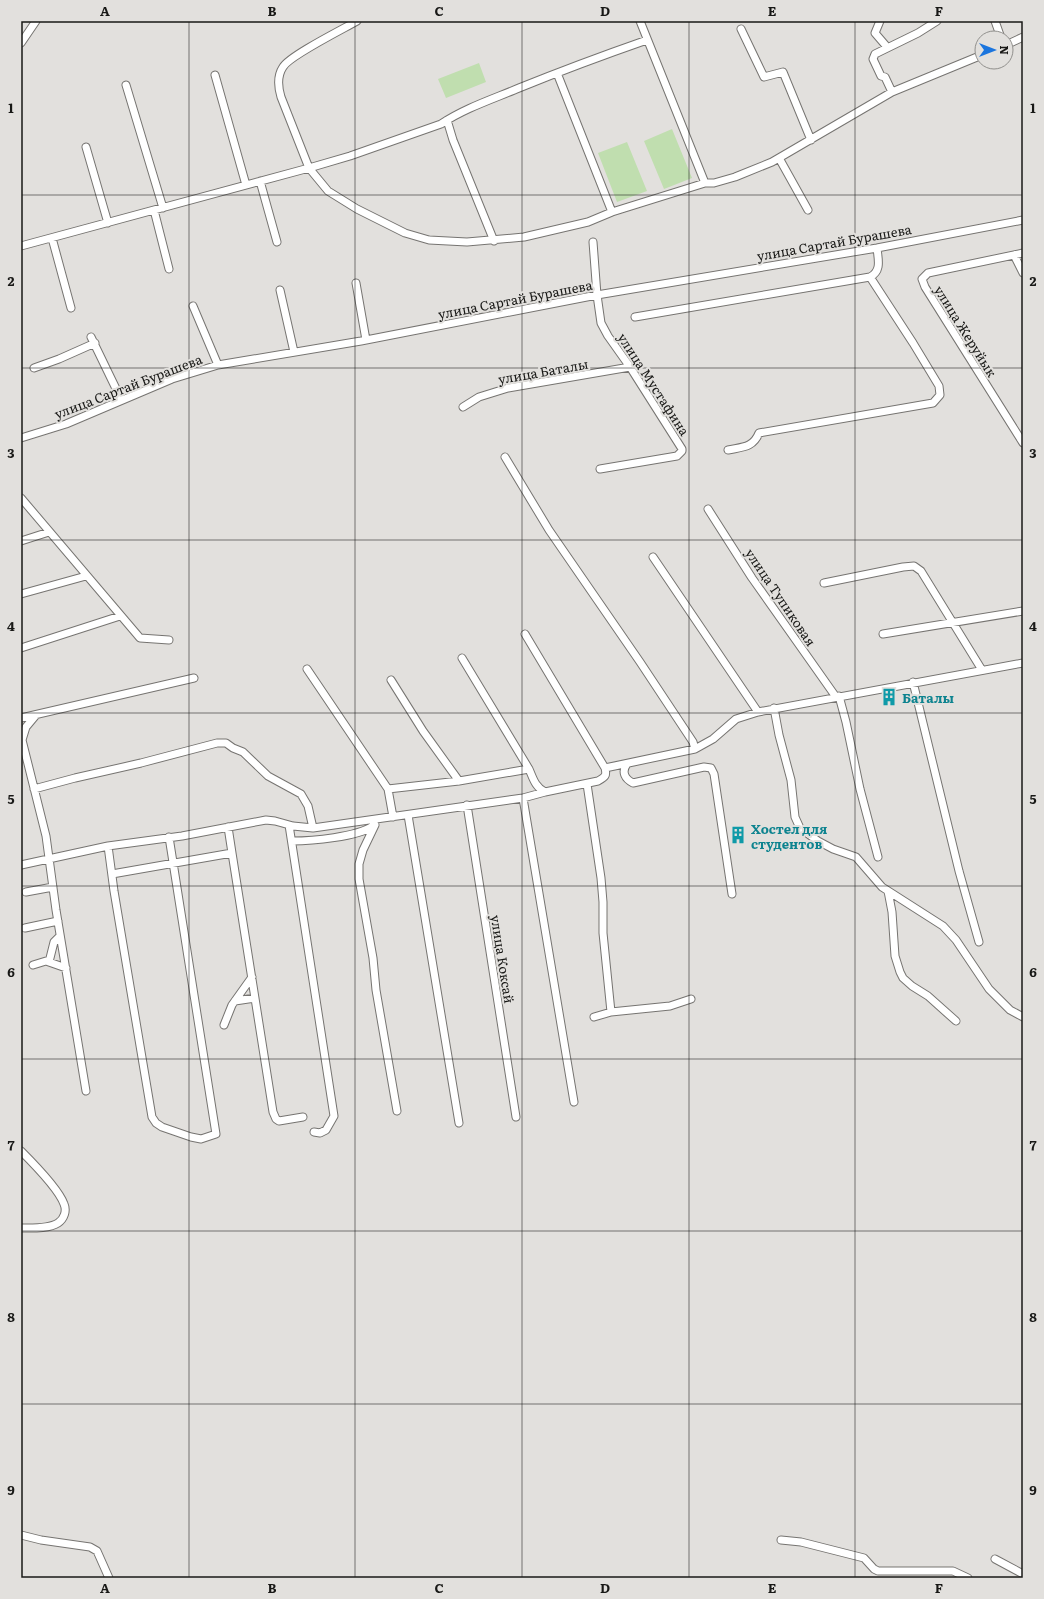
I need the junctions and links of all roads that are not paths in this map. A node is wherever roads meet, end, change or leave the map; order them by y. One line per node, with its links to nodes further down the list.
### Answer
1 (36, 21): 8 (street)
2 (357, 21): 19 (street)
3 (640, 21): 7 (street)
4 (880, 21): 9 (street)
5 (937, 21): 9 (street)
6 (741, 29): 16 (street)
7 (647, 40): 11 (street); 21 (street)
8 (21, 43)
9 (887, 47): 14 (street)
10 (974, 58): 14 (street)
11 (557, 73): 15 (street); 26 (street)
12 (215, 75): 22 (street)
13 (126, 85): 23 (street)
14 (892, 92): 16 (street)
15 (447, 120): 19 (street); 30 (street)
16 (811, 140): 18 (street)
17 (86, 147): 28 (street)
18 (779, 158): 21 (street); 25 (street)
19 (309, 168): 20 (street); 30 (street)
20 (260, 181): 22 (street); 31 (street)
21 (705, 183): 26 (street)
22 (246, 185): 23 (street)
23 (163, 208): 24 (street)
24 (154, 210): 28 (street); 37 (street)
25 (808, 210)
26 (612, 212): 30 (street)
27 (1023, 220): 34 (street, улица Сартай Бурашева)
28 (108, 223): 29 (street)
29 (52, 238): 33 (street); 44 (street)
30 (494, 241)
31 (277, 242)
32 (593, 242): 42 (street, улица Мустафина)
33 (21, 246)
34 (877, 248): 39 (street); 42 (street, улица Сартай Бурашева)
35 (1023, 253): 36 (street, улица Жеруйык)
36 (1014, 255): 38 (street); 54 (street, улица Жеруйык)
37 (169, 269)
38 (1023, 273)
39 (870, 277): 45 (street); 55 (street)
40 (356, 283): 46 (street)
41 (280, 290): 47 (street)
42 (597, 295): 46 (street, улица Сартай Бурашева); 49 (street, улица Мустафина)
43 (193, 306): 48 (street)
44 (71, 308)
45 (635, 317)
46 (366, 340): 47 (street, улица Сартай Бурашева)
47 (294, 352): 48 (street, улица Сартай Бурашева)
48 (218, 365): 51 (street, улица Сартай Бурашева)
49 (630, 367): 52 (street, улица Баталы); 57 (street, улица Мустафина)
50 (34, 368): 51 (street)
51 (121, 399): 53 (street, улица Сартай Бурашева)
52 (463, 407)
53 (21, 438)
54 (1023, 443)
55 (728, 450)
56 (505, 457): 86 (street)
57 (600, 468)
58 (21, 498): 60 (street)
59 (708, 509): 80 (street, улица Тупиковая)
60 (49, 532): 61 (street); 63 (street)
61 (21, 541)
62 (654, 557): 82 (street)
63 (86, 576): 65 (street); 67 (street)
64 (824, 583): 68 (street)
65 (21, 594)
66 (1023, 611): 68 (street)
67 (120, 616): 71 (street); 72 (street)
68 (954, 622): 70 (street); 76 (street)
69 (525, 634): 88 (street)
70 (884, 634)
71 (169, 640)
72 (21, 648)
73 (462, 658): 89 (street)
74 (1023, 663): 76 (street)
75 (307, 668): 93 (street)
76 (982, 670): 79 (street)
77 (194, 678): 83 (street)
78 (391, 680): 90 (street)
79 (913, 682): 80 (street); 119 (street)
80 (838, 696): 81 (street); 107 (street)
81 (774, 708): 82 (street); 113 (street)
82 (758, 712): 86 (street)
83 (36, 714): 84 (street); 85 (street)
84 (21, 718)
85 (22, 738): 92 (street)
86 (695, 748): 87 (street)
87 (627, 764): 88 (street); 115 (street)
88 (605, 768): 91 (street)
89 (529, 769): 90 (street); 94 (street)
90 (459, 781): 93 (street)
91 (587, 784): 94 (street); 127 (street)
92 (34, 789): 102 (street); 108 (street)
93 (388, 789): 98 (street)
94 (545, 792): 95 (street)
95 (523, 798): 96 (street); 133 (street)
96 (467, 805): 97 (street); 136 (street, улица Коксай)
97 (408, 815): 98 (street); 137 (street)
98 (393, 817): 99 (street)
99 (377, 822): 102 (street); 104 (street); 134 (street)
100 (290, 826): 101 (street); 102 (street); 104 (street)
101 (228, 827): 103 (street); 106 (street)
102 (313, 828)
103 (169, 837): 105 (street); 109 (street)
104 (292, 841): 138 (street)
105 (108, 846): 108 (street); 111 (street)
106 (232, 853): 109 (street); 123 (street)
107 (878, 857)
108 (50, 858): 110 (street); 112 (street)
109 (173, 863): 111 (street); 111 (street)
110 (21, 865)
111 (112, 874)
112 (53, 887): 114 (street); 116 (street)
113 (888, 891): 129 (street); 130 (street)
114 (26, 892)
115 (732, 894)
116 (58, 921): 117 (street); 118 (street)
117 (25, 928)
118 (60, 936): 120 (street); 122 (street)
119 (979, 942)
120 (49, 962): 121 (street); 122 (street)
121 (33, 965)
122 (66, 968): 132 (street)
123 (252, 977): 124 (street); 126 (street)
124 (256, 998): 126 (street); 135 (street)
125 (691, 999): 127 (street)
126 (234, 1001): 131 (street)
127 (611, 1012): 128 (street)
128 (594, 1017)
129 (1023, 1017)
130 (956, 1021)
131 (224, 1025)
132 (86, 1091)
133 (574, 1102)
134 (397, 1110)
135 (303, 1117)
136 (516, 1117)
137 (459, 1124)
138 (314, 1132)
139 (21, 1151): 140 (street)
140 (21, 1228)
141 (21, 1535): 146 (street)
142 (781, 1540): 145 (street)
143 (995, 1559): 144 (street)
144 (1023, 1574)
145 (876, 1575): 147 (street)
146 (108, 1578)
147 (968, 1578)

